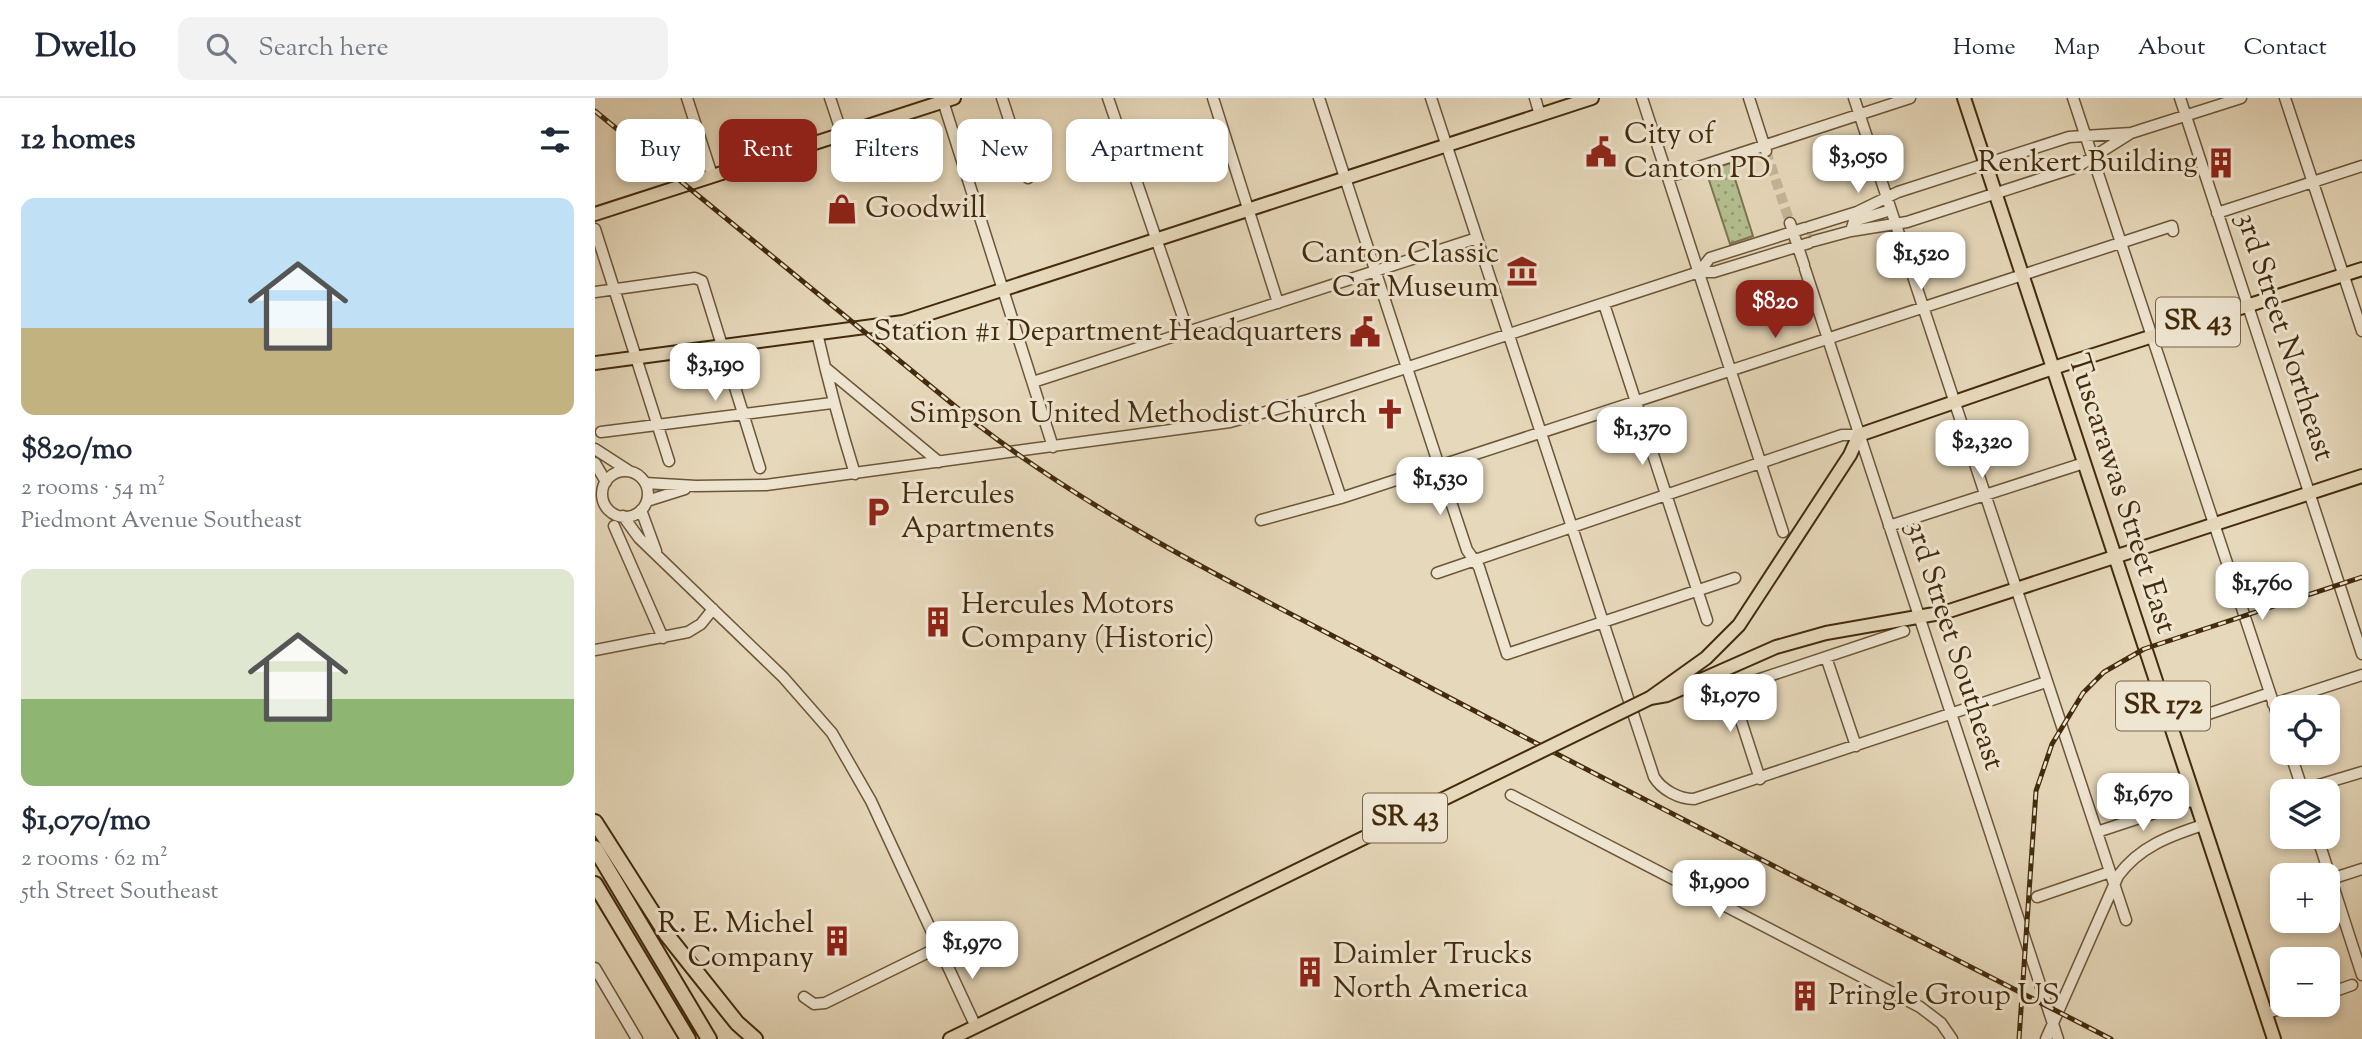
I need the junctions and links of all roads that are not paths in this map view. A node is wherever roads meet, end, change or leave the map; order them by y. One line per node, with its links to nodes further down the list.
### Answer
1 (830, 98): 23 (street)
2 (1002, 98): 25 (street)
3 (1108, 98): 51 (street)
4 (1213, 98): 41 (street)
5 (1319, 98): 36 (street)
6 (1431, 98): 29 (street)
7 (1535, 98): 21 (street)
8 (1592, 98): 21 (main road)
9 (1642, 98): 35 (street)
10 (1748, 98): 30 (street)
11 (1854, 98): 20 (street)
12 (1910, 98): 20 (street)
13 (1964, 98): 32 (main road, SR 172)
14 (2073, 98): 27 (street)
15 (2180, 98): 22 (street, 3rd Street Northeast)
16 (2241, 98): 22 (street)
17 (2285, 98): 37 (street)
18 (690, 99): 34 (street)
19 (946, 99): 24 (main road); 61 (street)
20 (1860, 114): 30 (street); 39 (street)
21 (1541, 115): 29 (main road)
22 (2185, 116): 26 (street); 42 (street, 3rd Street Northeast)
23 (837, 119)
24 (887, 119)
25 (1009, 119)
26 (2131, 133): 27 (street); 31 (street)
27 (2085, 134): 31 (street); 32 (street)
28 (831, 138): 34 (main road)
29 (1447, 146): 36 (main road); 50 (street)
30 (1765, 148): 35 (street)
31 (2094, 159): 38 (street); 52 (street)
32 (1985, 164): 38 (main road, Tuscarawas Street East / SR 172); 39 (street)
33 (2362, 166): 37 (street)
34 (712, 176): 43 (main road)
35 (1668, 177): 57 (street)
36 (1345, 179): 41 (main road); 56 (street)
37 (2313, 182): 42 (street); 58 (street)
38 (1995, 194): 44 (street); 59 (main road, Tuscarawas Street East / SR 172)
39 (1888, 199): 40 (street); 49 (street)
40 (1891, 209): 44 (street); 46 (street)
41 (1248, 210): 51 (main road); 63 (street)
42 (2217, 213): 65 (street, 3rd Street Northeast)
43 (595, 214)
44 (1896, 222): 46 (street); 66 (street)
45 (595, 229): 60 (street)
46 (1851, 231): 49 (street)
47 (2173, 231): 52 (street)
48 (1794, 235): 49 (street); 49 (street); 53 (street); 54 (street); 72 (street, 3rd Street Southeast)
49 (1809, 235)
50 (1477, 239): 56 (street); 70 (street)
51 (1156, 240): 61 (main road); 68 (street)
52 (2121, 243): 59 (street); 71 (street)
53 (1733, 251): 54 (street); 57 (street)
54 (1738, 265): 57 (street)
55 (2362, 269): 58 (main road, SR 43)
56 (1376, 271): 63 (street); 76 (street)
57 (1699, 272): 64 (street); 79 (street)
58 (2343, 275): 65 (main road, SR 43); 67 (street)
59 (2023, 276): 66 (street); 77 (main road, Tuscarawas Street East / SR 172)
60 (614, 290): 62 (street); 73 (street); 74 (street)
61 (1003, 290): 69 (main road); 80 (street)
62 (595, 292)
63 (1278, 303): 68 (street)
64 (1604, 304): 70 (street); 82 (street)
65 (2248, 306): 71 (main road, SR 43); 105 (street, 3rd Street Northeast)
66 (1923, 307): 72 (street); 83 (street)
67 (2362, 331)
68 (1188, 332): 80 (street)
69 (817, 333): 73 (main road); 78 (street)
70 (1509, 335): 76 (street); 88 (street)
71 (2152, 337): 77 (main road, SR 43); 113 (street)
72 (1828, 339): 79 (street); 89 (street, 3rd Street Southeast)
73 (723, 346): 74 (main road); 85 (street)
74 (636, 358): 75 (main road); 86 (street)
75 (595, 363)
76 (1406, 368): 81 (street); 97 (street)
77 (2053, 368): 83 (main road, SR 43); 95 (main road, Tuscarawas Street East / SR 172)
78 (827, 369): 84 (street); 93 (street)
79 (1731, 370): 82 (street); 96 (street)
80 (1033, 382): 90 (street)
81 (1308, 400): 90 (street); 108 (street)
82 (1636, 402): 88 (street); 106 (street)
83 (1954, 402): 89 (main road, SR 43); 107 (street)
84 (832, 403): 85 (street); 100 (street)
85 (744, 415): 86 (street); 98 (street)
86 (657, 426): 87 (street); 92 (street)
87 (601, 432)
88 (1541, 432): 97 (street); 116 (street)
89 (1859, 435): 96 (street); 115 (street, 3rd Street Southeast); 138 (main road, SR 43)
90 (1053, 447): 93 (street)
91 (595, 449): 99 (street)
92 (669, 461)
93 (939, 462): 100 (street)
94 (595, 463): 104 (street)
95 (2084, 463): 107 (street); 118 (main road, Tuscarawas Street East / SR 172)
96 (1761, 465): 106 (street); 117 (street)
97 (1439, 466): 108 (street); 120 (street)
98 (760, 468)
99 (630, 471): 102 (street); 104 (street)
100 (855, 474): 103 (street)
101 (2362, 475): 105 (main road, SR 43)
102 (645, 482): 103 (street); 109 (street)
103 (696, 486): 109 (street)
104 (601, 488): 110 (street)
105 (2309, 492): 113 (main road, SR 43); 132 (street, 3rd Street Northeast)
106 (1667, 496): 116 (street); 124 (street)
107 (1985, 496): 115 (street); 123 (street)
108 (1341, 498): 112 (street)
109 (644, 505): 111 (street); 119 (street)
110 (600, 506): 111 (street)
111 (623, 516): 119 (street)
112 (1261, 520)
113 (2214, 523): 118 (main road, SR 43); 136 (street)
114 (614, 526): 130 (street)
115 (1889, 526): 126 (street, 3rd Street Southeast)
116 (1572, 527): 120 (street); 128 (street)
117 (1783, 531)
118 (2113, 556): 123 (main road, SR 43); 140 (main road, Tuscarawas Street East / SR 172)
119 (662, 560): 125 (street)
120 (1474, 560): 121 (street); 128 (street)
121 (1437, 573)
122 (1735, 578): 124 (street)
123 (2015, 589): 126 (main road, SR 43); 135 (street)
124 (1697, 592): 127 (street); 128 (street)
125 (713, 610): 130 (street); 159 (street)
126 (1919, 619): 138 (main road, SR 43); 139 (street, 3rd Street Southeast)
127 (1707, 620)
128 (1603, 623): 143 (street)
129 (1904, 632): 133 (street)
130 (663, 638): 131 (street)
131 (595, 650)
132 (2362, 653)
133 (1826, 657): 141 (street); 143 (street)
134 (2362, 675): 137 (street)
135 (2046, 682): 139 (street); 149 (street)
136 (2270, 693): 140 (street)
137 (2301, 695)
138 (1650, 698): 168 (main road, SR 43, bridge)
139 (1950, 715): 141 (street); 167 (street, 3rd Street Southeast)
140 (2171, 727): 146 (main road, Tuscarawas Street East / SR 172)
141 (1856, 746): 143 (street)
142 (2362, 772): 144 (street)
143 (1760, 779)
144 (2340, 779)
145 (1511, 795): 175 (street)
146 (2194, 800): 148 (main road, Tuscarawas Street East / SR 172); 149 (street)
147 (595, 822): 172 (highway)
148 (2203, 825): 154 (street); 166 (main road, Tuscarawas Street East / SR 172)
149 (2097, 832): 152 (street)
150 (595, 848): 171 (highway)
151 (2362, 869): 153 (street)
152 (2110, 872): 154 (street); 156 (street)
153 (2340, 876)
154 (2114, 883): 158 (street); 167 (street)
155 (595, 884): 170 (highway)
156 (2037, 897)
157 (2340, 907): 161 (street)
158 (2126, 920)
159 (939, 947): 164 (street); 168 (street)
160 (595, 968): 169 (street)
161 (2362, 975)
162 (2352, 985): 163 (street)
163 (2340, 989)
164 (804, 997)
165 (2270, 1012): 166 (street)
166 (2265, 1014): 178 (main road, Tuscarawas Street East / SR 172)
167 (2053, 1024): 176 (street); 177 (street, 3rd Street Southeast)
168 (976, 1027): 173 (main road, SR 43); 174 (main road)
169 (637, 1039)
170 (688, 1039)
171 (711, 1039)
172 (755, 1039)
173 (950, 1039)
174 (982, 1039)
175 (1952, 1039)
176 (2046, 1039)
177 (2058, 1039)
178 (2274, 1039)

